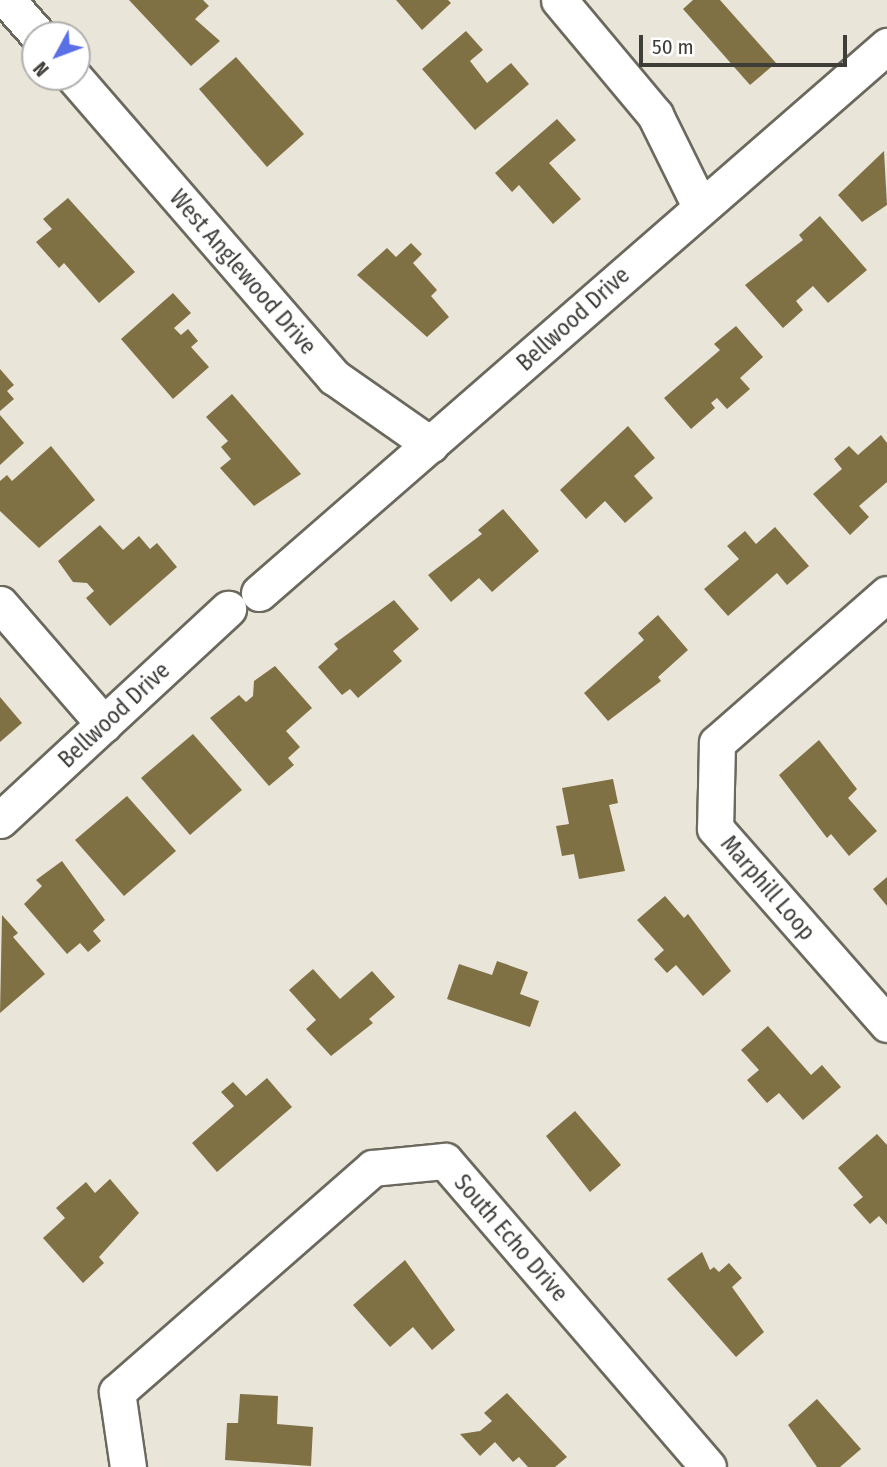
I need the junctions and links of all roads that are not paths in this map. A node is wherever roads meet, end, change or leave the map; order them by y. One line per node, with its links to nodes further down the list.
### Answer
1 (8, 0): 3 (street)
2 (559, 0): 6 (street)
3 (26, 21)
4 (887, 46): 6 (street, Bellwood Drive)
5 (86, 91): 7 (street, West Anglewood Drive)
6 (700, 206): 7 (street, Bellwood Drive)
7 (431, 445): 8 (street, Bellwood Drive)
8 (259, 593)
9 (887, 594): 14 (street, Marphill Loop)
10 (0, 604): 12 (street)
11 (228, 609): 12 (street, Bellwood Drive)
12 (104, 724): 13 (street, Bellwood Drive)
13 (0, 820)
14 (887, 1024)
15 (128, 1467): 16 (street, South Echo Drive)
16 (708, 1467)

